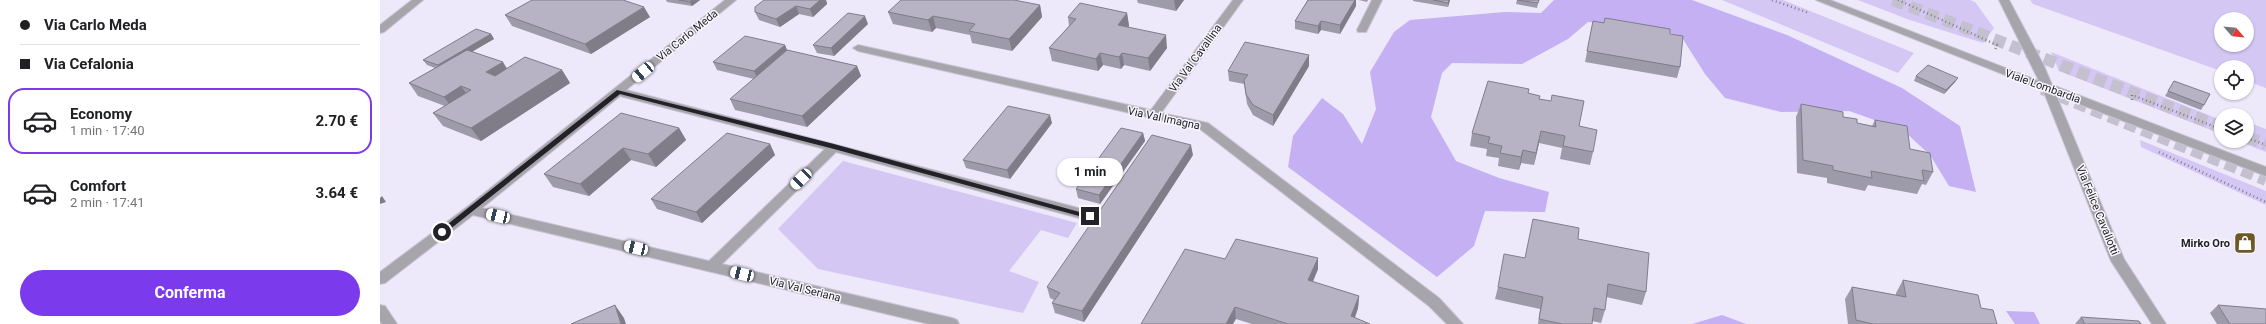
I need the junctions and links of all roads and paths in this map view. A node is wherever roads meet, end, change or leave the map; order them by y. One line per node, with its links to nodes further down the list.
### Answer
1 (418, 0): 8 (street)
2 (731, 0): 13 (street, Via Carlo Meda)
3 (1238, 0): 15 (street, Via Val Cavallina)
4 (1377, 0): 9 (street)
5 (1821, 0): 12 (street, Viale Lombardia)
6 (1898, 0): 11 (path)
7 (2004, 0): 12 (street, Via Felice Cavallotti)
8 (380, 30)
9 (1362, 30)
10 (858, 48): 15 (street, Via Val Imagna)
11 (1996, 50)
12 (2049, 89): 20 (street, Viale Lombardia); 29 (street, Via Felice Cavallotti)
13 (619, 92): 19 (street); 21 (street, Via Carlo Meda)
14 (2133, 104): 16 (path)
15 (1153, 116): 28 (street, Via Val Imagna)
16 (2214, 126)
17 (2254, 141): 18 (path)
18 (2266, 145)
19 (834, 147): 22 (street); 23 (street)
20 (2266, 172)
21 (471, 210): 23 (street, Via Val Seriana); 24 (street, Via Carlo Meda)
22 (1090, 216)
23 (712, 266): 27 (street, Via Val Seriana)
24 (380, 279)
25 (380, 310): 26 (street)
26 (390, 324)
27 (952, 324)
28 (1456, 324)
29 (2159, 324)

